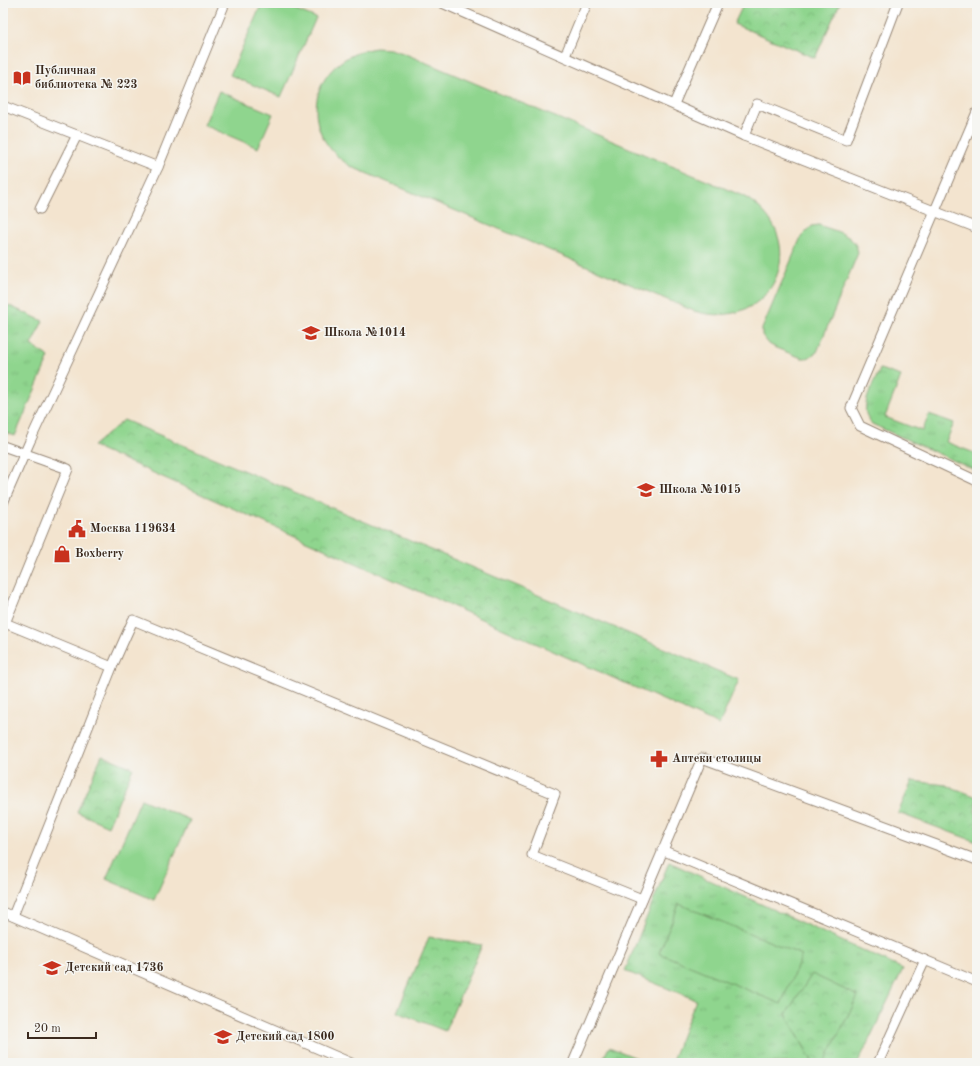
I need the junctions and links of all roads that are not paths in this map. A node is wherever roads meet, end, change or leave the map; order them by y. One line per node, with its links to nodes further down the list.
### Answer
1 (225, 3): 12 (lane)
2 (442, 3): 6 (lane)
3 (587, 3): 6 (lane)
4 (718, 3): 7 (lane)
5 (898, 3): 11 (lane)
6 (565, 56): 7 (lane)
7 (674, 104): 11 (lane)
8 (3, 106): 10 (lane)
9 (977, 112): 14 (lane)
10 (77, 135): 12 (lane); 13 (lane)
11 (744, 136): 14 (lane)
12 (158, 167): 17 (lane)
13 (40, 209)
14 (934, 212): 15 (lane); 18 (lane)
15 (977, 228)
16 (3, 446): 17 (lane)
17 (24, 454): 19 (lane); 20 (lane)
18 (977, 481)
19 (3, 503)
20 (4, 625): 21 (lane)
21 (112, 667): 24 (lane); 26 (lane)
22 (662, 850): 23 (lane); 24 (lane); 27 (lane)
23 (977, 860)
24 (642, 899): 30 (lane)
25 (3, 912): 26 (lane)
26 (13, 916): 29 (lane)
27 (925, 960): 28 (lane); 31 (lane)
28 (977, 982)
29 (351, 1063)
30 (573, 1063)
31 (878, 1063)

